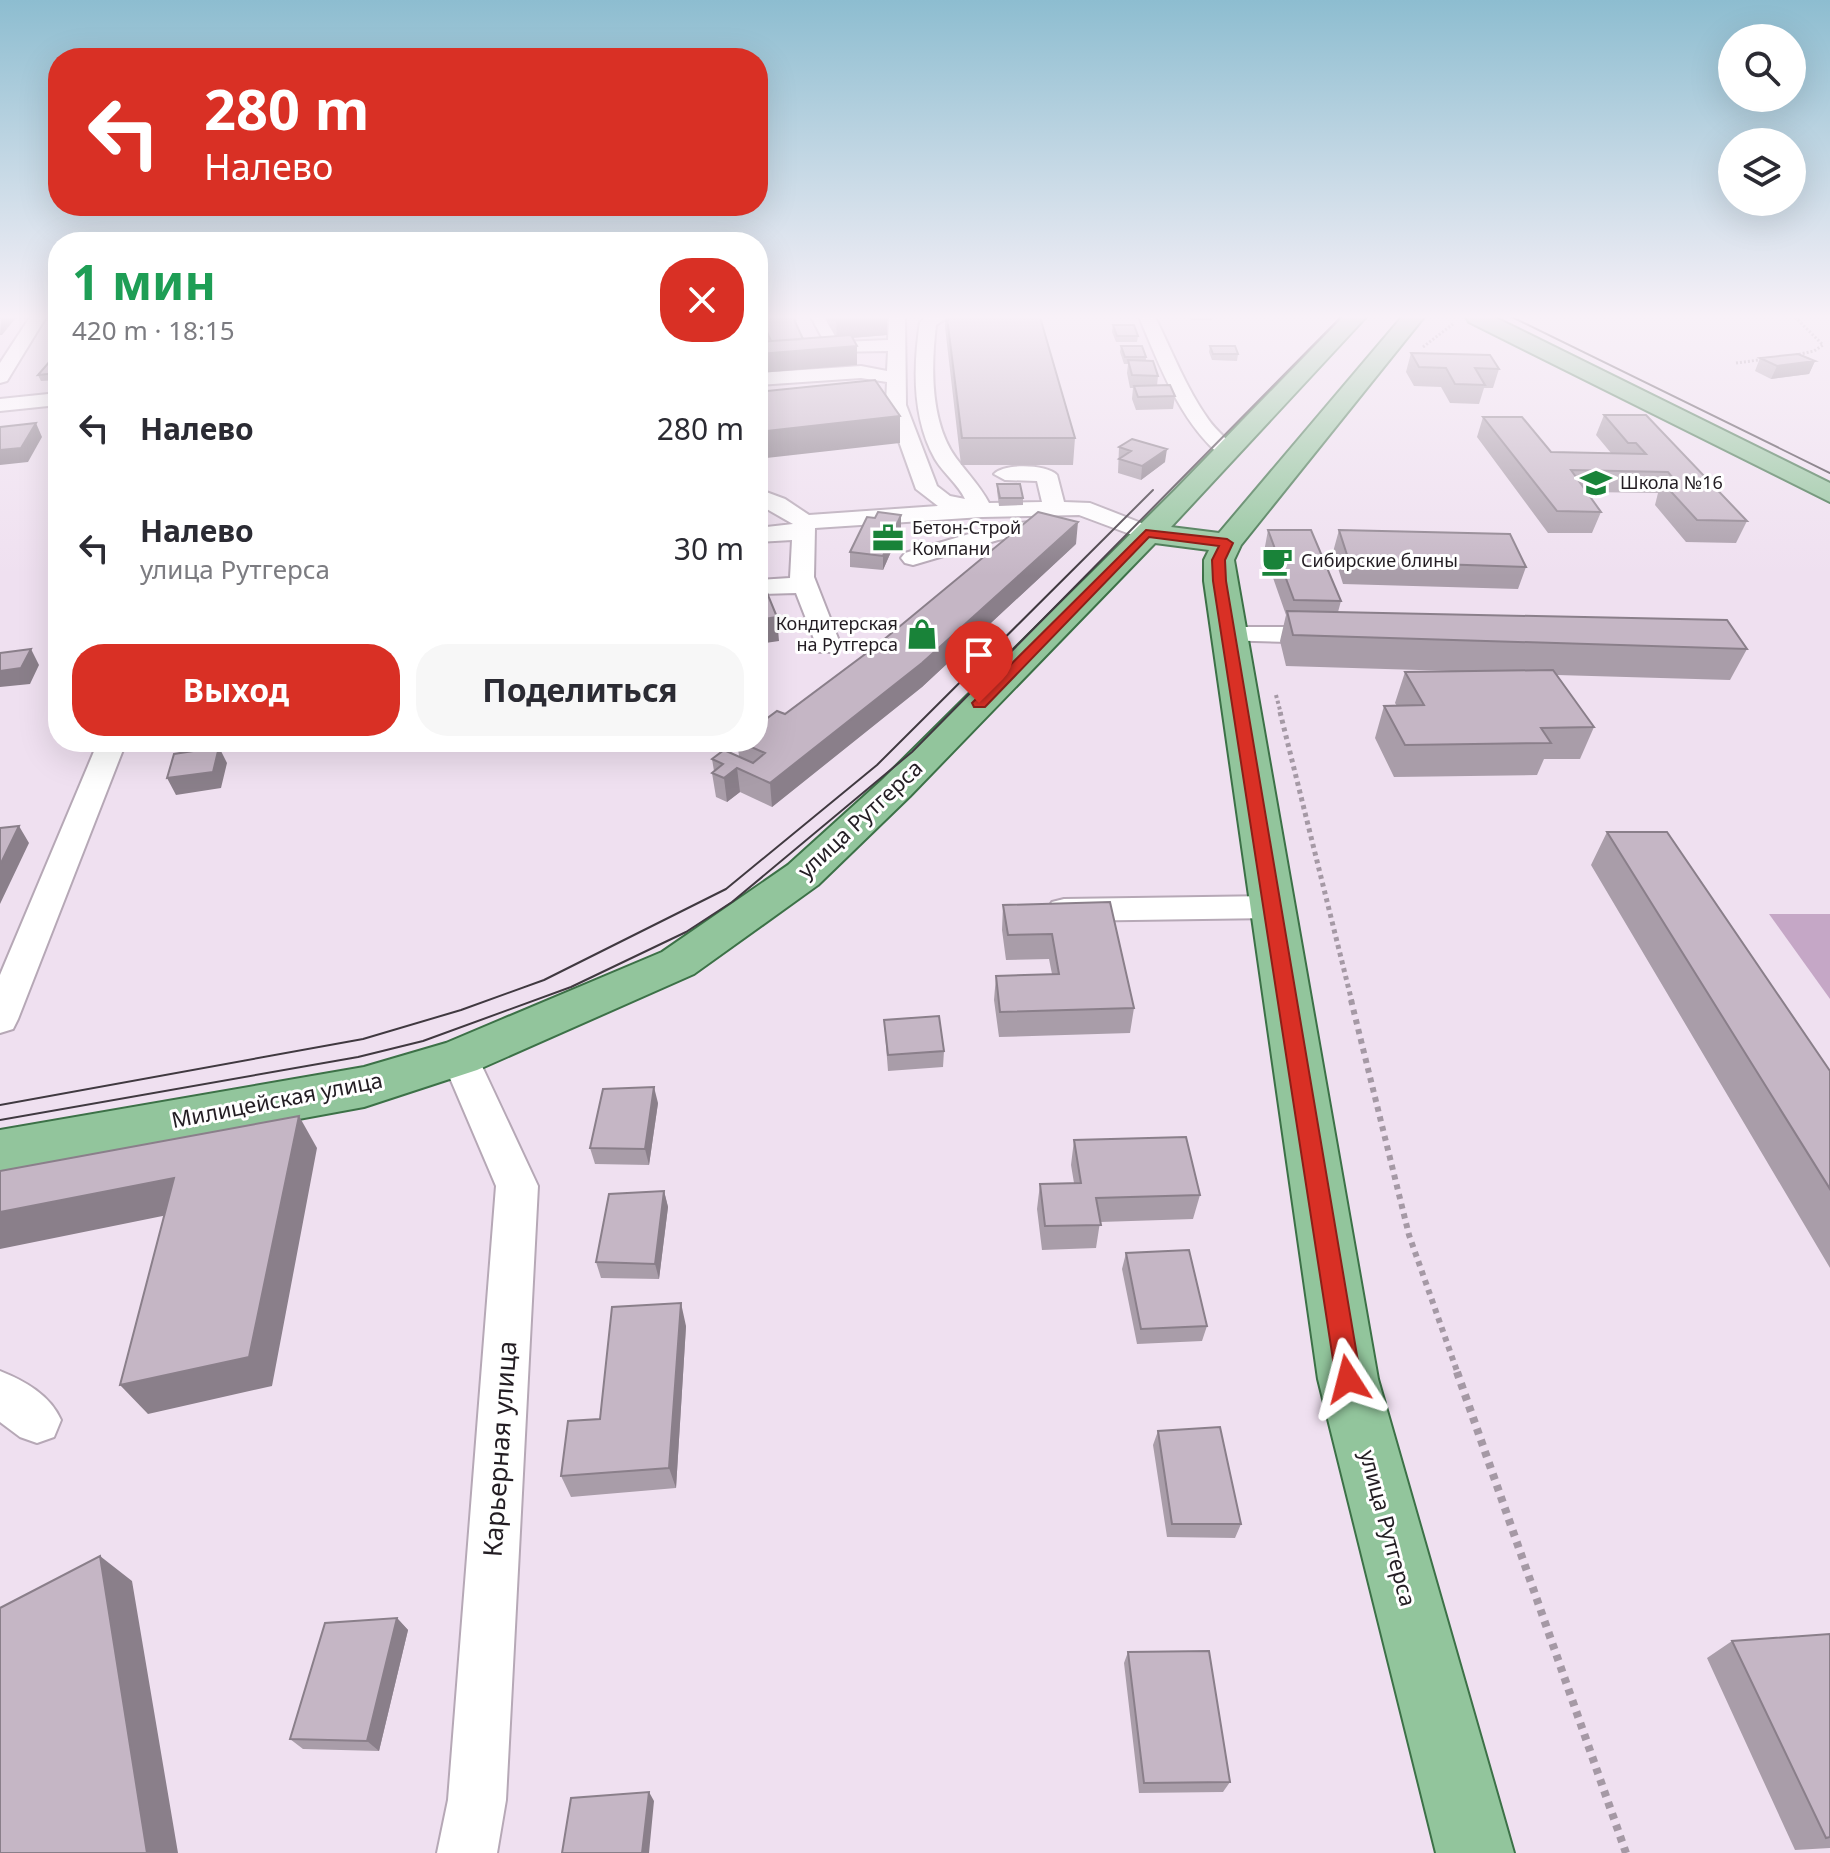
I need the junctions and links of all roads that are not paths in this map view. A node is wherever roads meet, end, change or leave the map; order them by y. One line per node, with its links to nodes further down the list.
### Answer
1 (896, 403): 14 (lane)
2 (927, 403): 14 (lane)
3 (1190, 403): 8 (lane)
4 (1274, 403): 8 (main road, улица Рутгерса)
5 (1353, 403): 19 (main road)
6 (1644, 403): 11 (main road)
7 (1672, 403): 10 (main road)
8 (1228, 452): 18 (main road, улица Рутгерса)
9 (1005, 474): 13 (lane)
10 (1830, 482)
11 (1830, 494)
12 (768, 500): 16 (lane)
13 (1055, 509): 14 (lane); 15 (lane)
14 (982, 510): 16 (lane)
15 (1095, 514): 18 (lane); 20 (lane)
16 (804, 528): 17 (lane); 21 (lane)
17 (768, 533)
18 (1146, 533): 19 (main road); 29 (main road, улица Рутгерса)
19 (1227, 543): 23 (main road, улица Рутгерса)
20 (913, 558)
21 (805, 585): 22 (lane); 25 (lane)
22 (768, 587)
23 (1245, 635): 24 (lane); 27 (main road, улица Рутгерса)
24 (1352, 635)
25 (828, 646)
26 (108, 752): 30 (lane)
27 (1272, 907): 28 (lane); 34 (main road, улица Рутгерса)
28 (1030, 911)
29 (678, 963): 31 (main road, Милицейская улица)
30 (0, 1019)
31 (460, 1057): 32 (main road, Милицейская улица); 33 (lane, Карьерная улица)
32 (0, 1152)
33 (467, 1853)
34 (1475, 1853)

